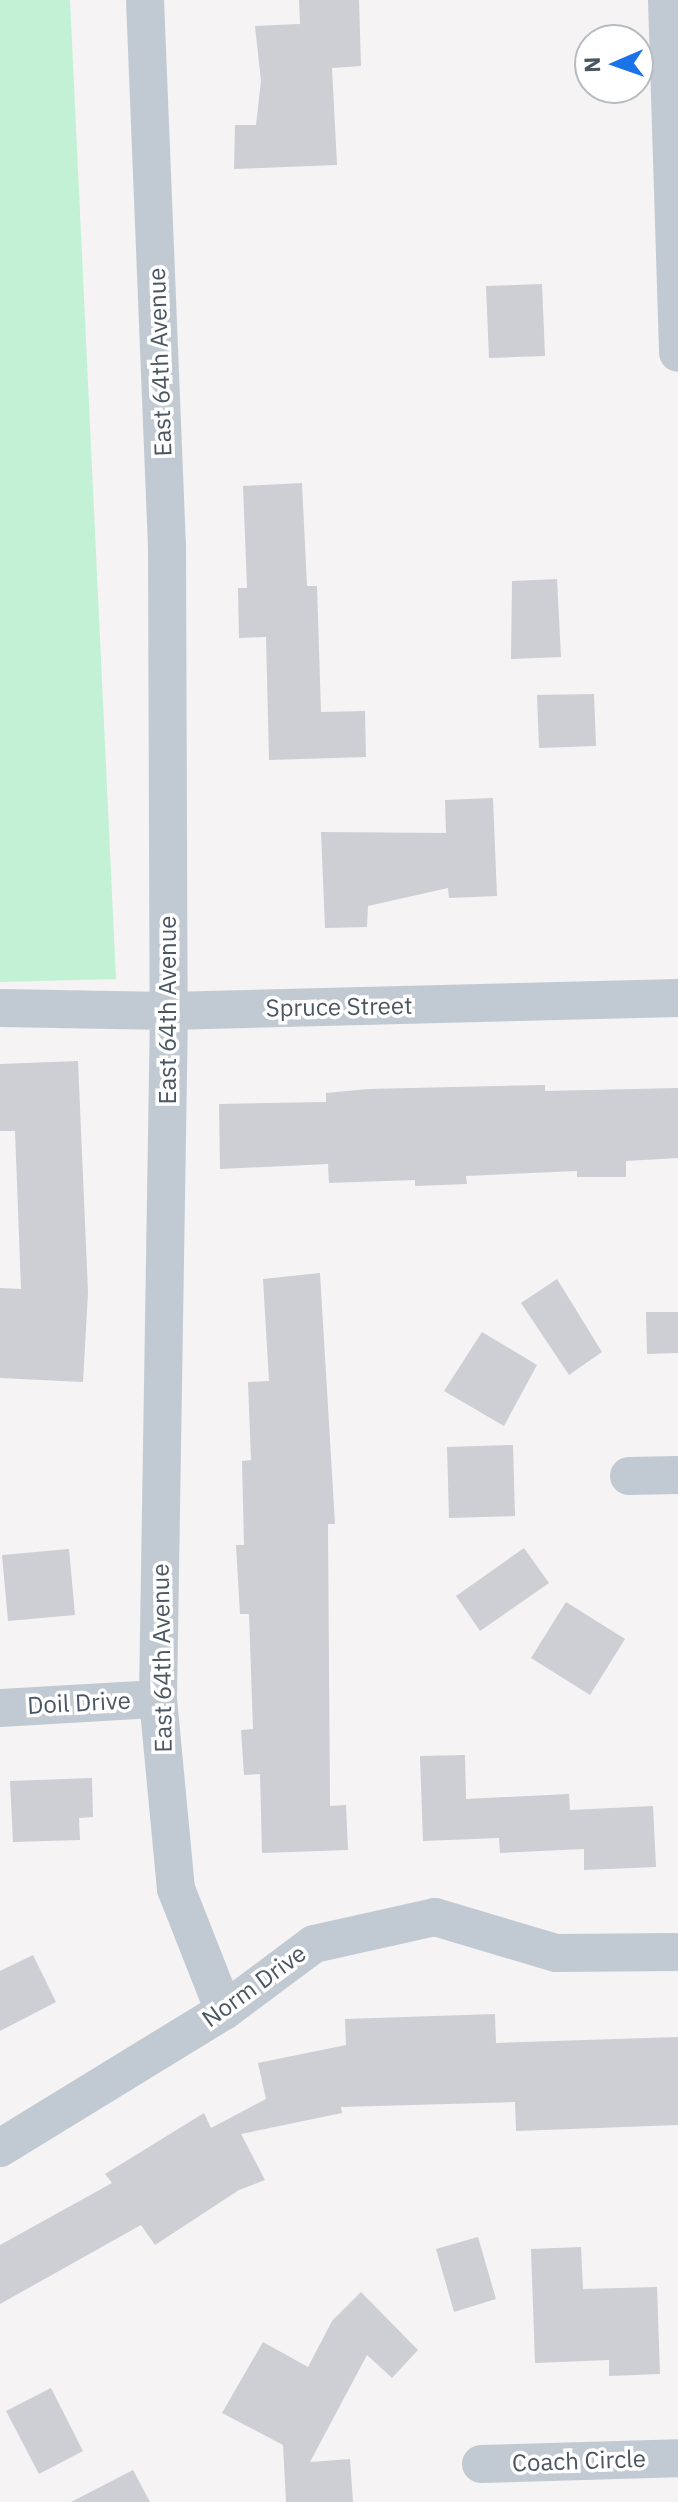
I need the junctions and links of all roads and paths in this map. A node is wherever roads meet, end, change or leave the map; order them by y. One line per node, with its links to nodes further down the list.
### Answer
1 (145, 0): 6 (street, East 64th Avenue)
2 (667, 0): 3 (street)
3 (678, 353)
4 (678, 998): 6 (street, Spruce Street)
5 (0, 1008): 6 (street, Spruce Street)
6 (169, 1011): 9 (street, East 64th Avenue)
7 (678, 1475): 8 (street)
8 (629, 1476)
9 (158, 1699): 10 (street, Doil Drive); 12 (street, East 64th Avenue)
10 (0, 1708)
11 (678, 1952): 12 (street, Norm Drive)
12 (224, 2011): 13 (street, Norm Drive)
13 (0, 2148)
14 (678, 2458): 15 (street, Coach Circle)
15 (481, 2464)

